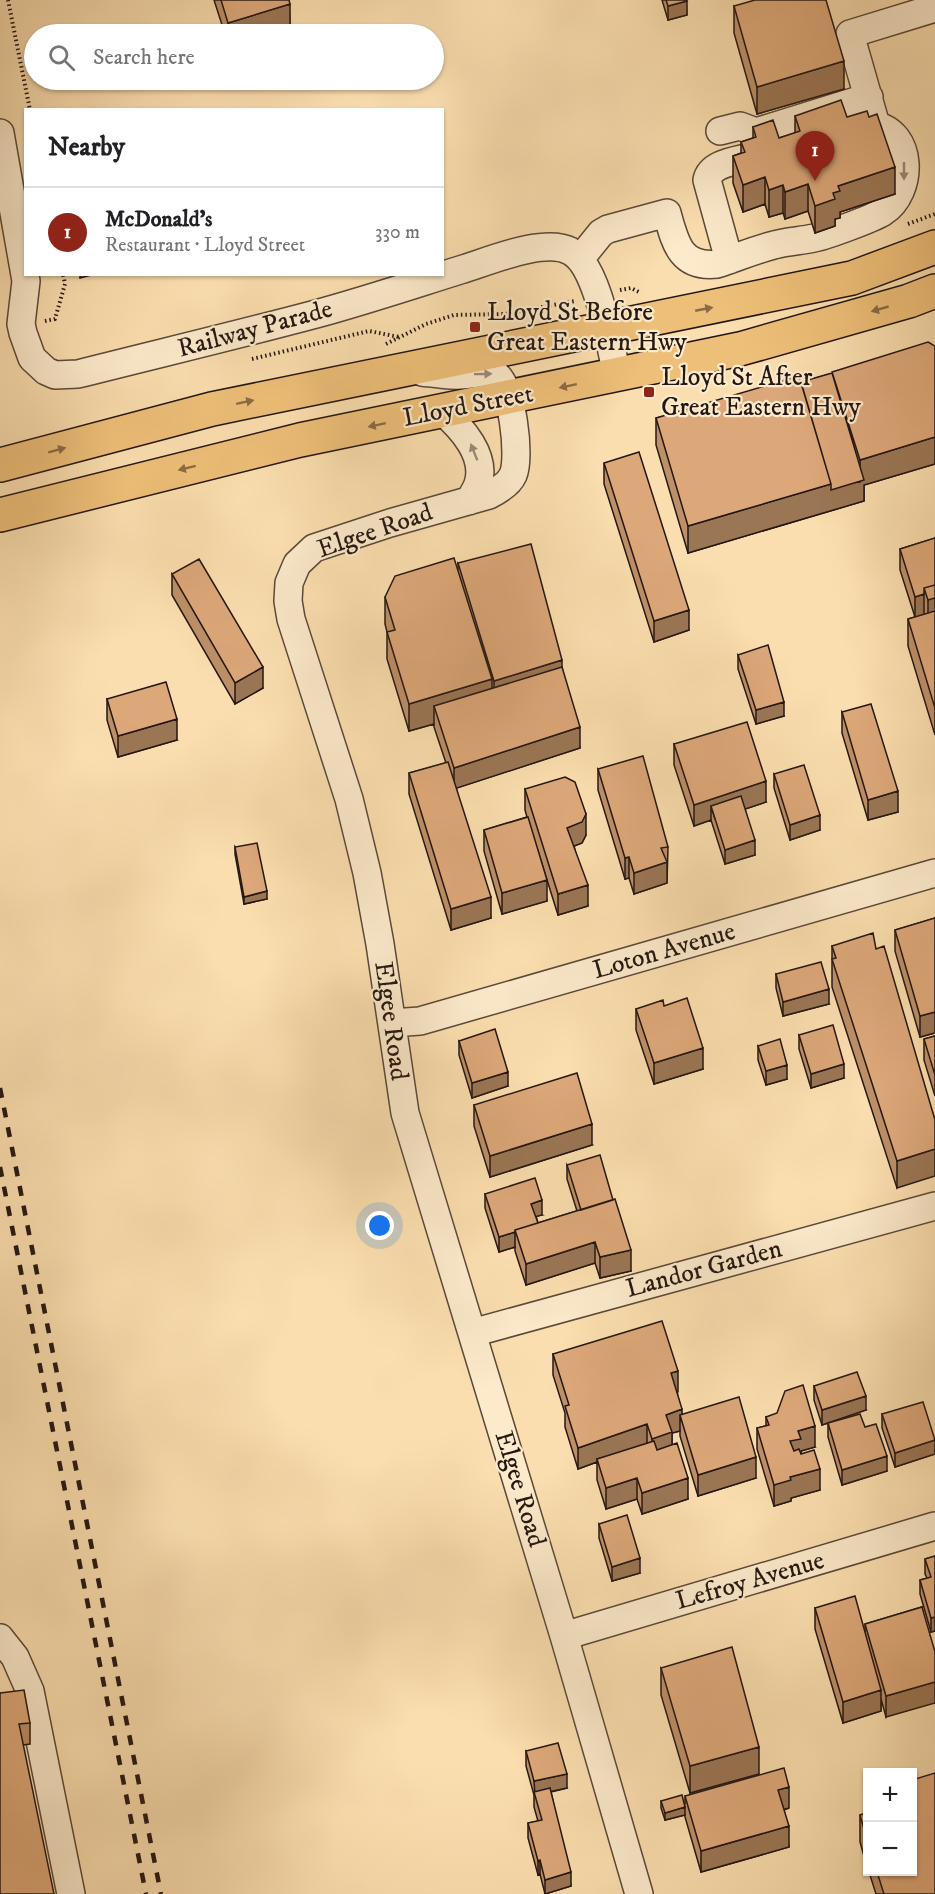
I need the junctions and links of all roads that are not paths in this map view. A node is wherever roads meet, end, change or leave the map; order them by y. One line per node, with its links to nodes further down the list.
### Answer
1 (935, 8): 2 (street)
2 (869, 97): 3 (street); 4 (street)
3 (876, 125): 5 (street); 9 (street, one-way to 9)
4 (720, 131)
5 (843, 132)
6 (0, 133): 11 (street, Railway Parade)
7 (774, 151): 9 (street)
8 (935, 247): 16 (main road, Lloyd Street, one-way to 8)
9 (736, 257): 10 (street)
10 (580, 259): 12 (street, Railway Parade); 16 (street)
11 (24, 271)
12 (444, 275)
13 (25, 276): 14 (street, Railway Parade)
14 (441, 276)
15 (935, 291): 18 (main road, Lloyd Street, one-way to 18)
16 (606, 327): 17 (main road, Lloyd Street); 18 (street)
17 (404, 369): 19 (street, Elgee Road, one-way to 19); 21 (main road, Lloyd Street, one-way to 17)
18 (617, 375): 19 (main road, Lloyd Street, one-way to 19)
19 (508, 398): 20 (main road, Lloyd Street); 22 (street, Elgee Road)
20 (442, 411): 22 (street, one-way to 20); 23 (main road, Lloyd Street, one-way to 23)
21 (0, 465)
22 (469, 501): 25 (street, Elgee Road)
23 (0, 515)
24 (935, 873): 25 (street, Loton Avenue)
25 (392, 1023): 27 (street, Elgee Road)
26 (935, 1206): 27 (street, Landor Garden)
27 (472, 1333): 29 (street, Elgee Road)
28 (935, 1526): 29 (street, Lefroy Avenue)
29 (564, 1636): 32 (street, Elgee Road)
30 (0, 1638): 31 (street)
31 (71, 1894)
32 (639, 1894)

